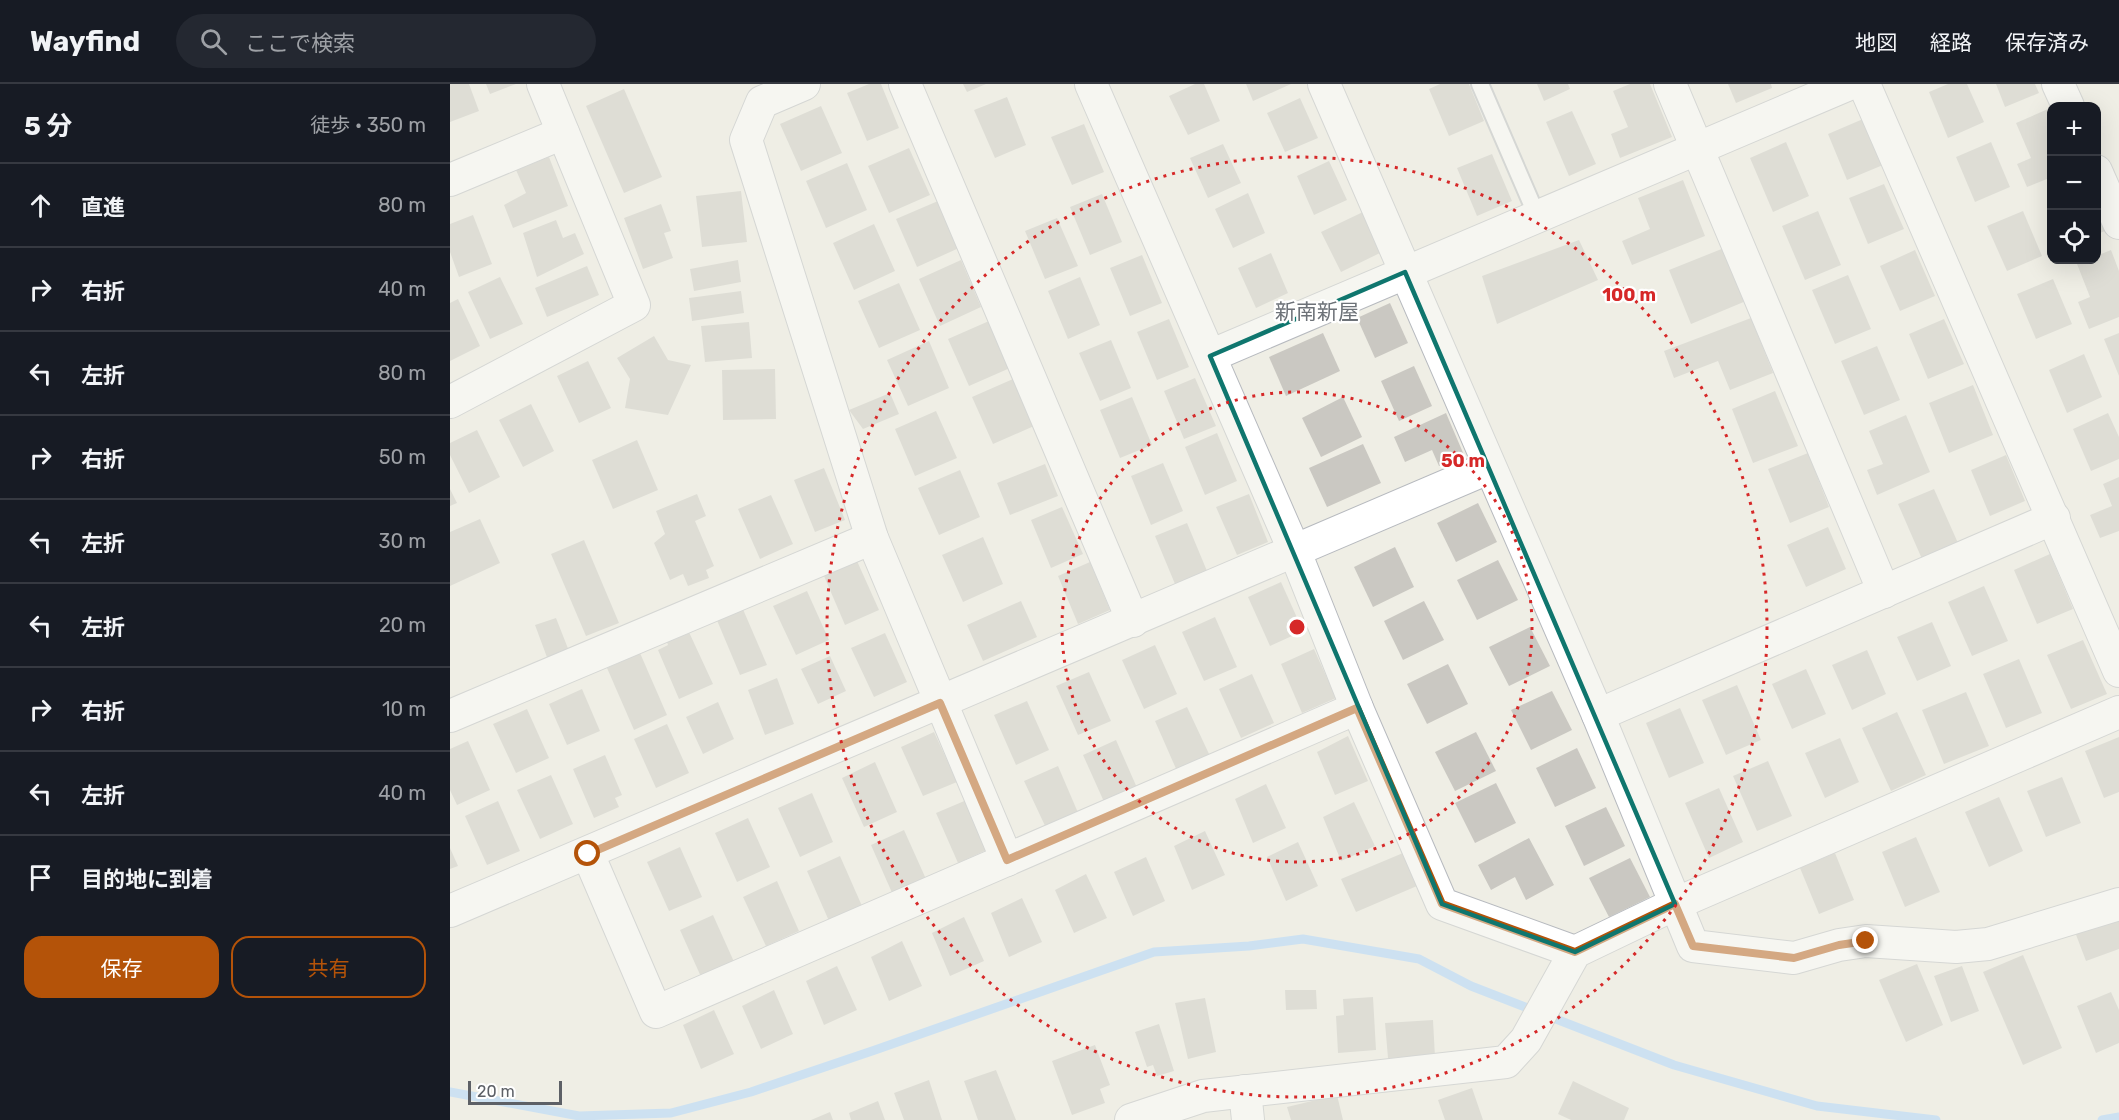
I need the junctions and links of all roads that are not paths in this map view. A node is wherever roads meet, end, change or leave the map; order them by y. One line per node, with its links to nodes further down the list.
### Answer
1 (543, 84): 12 (street)
2 (804, 84): 23 (street)
3 (905, 84): 26 (street)
4 (1091, 84): 19 (street)
5 (1324, 84): 18 (street)
6 (1480, 84): 16 (lane)
7 (1670, 84): 13 (street)
8 (1849, 84): 13 (street)
9 (1864, 84): 22 (street)
10 (2058, 84): 11 (street)
11 (2066, 102)
12 (563, 133): 14 (street); 20 (street)
13 (1697, 147): 16 (street); 25 (street)
14 (450, 180)
15 (2101, 180): 17 (street)
16 (1537, 216): 18 (street)
17 (2119, 223)
18 (1405, 272): 19 (street); 21 (street)
19 (1210, 356): 24 (street)
20 (450, 402)
21 (1488, 468): 24 (street); 31 (street)
22 (2054, 518): 25 (street); 27 (street)
23 (872, 538): 28 (street); 32 (street)
24 (1296, 552): 26 (street); 29 (street)
25 (1884, 592): 31 (street)
26 (1133, 621): 28 (street)
27 (2119, 670)
28 (940, 703): 33 (street); 34 (street)
29 (1357, 708): 34 (street); 38 (street)
30 (2119, 712): 35 (street)
31 (1598, 715): 35 (street)
32 (450, 716)
33 (588, 854): 34 (street); 37 (street)
34 (1007, 860)
35 (1675, 904): 36 (street); 38 (street)
36 (2119, 904)
37 (450, 912)
38 (1575, 952): 39 (street)
39 (1246, 1106): 40 (street)
40 (1131, 1120)

